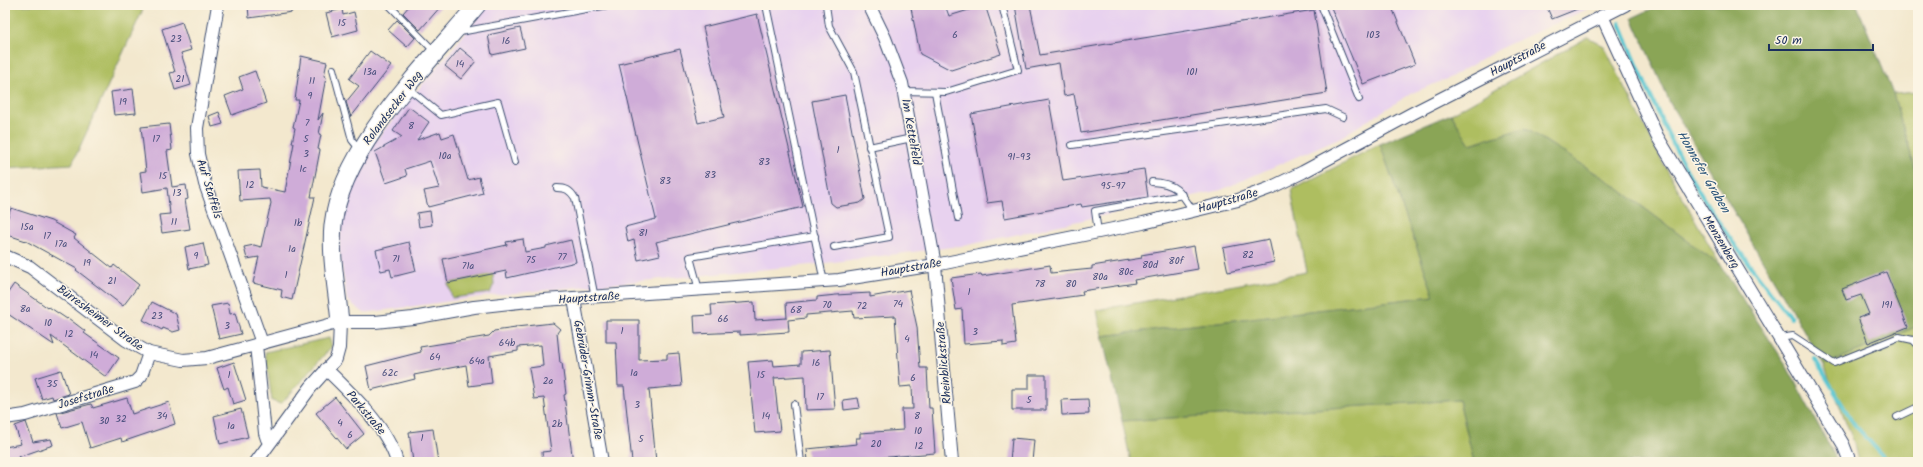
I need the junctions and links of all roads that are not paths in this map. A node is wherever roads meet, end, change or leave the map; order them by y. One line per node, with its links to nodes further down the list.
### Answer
1 (218, 5): 41 (street, Auf Staffels)
2 (389, 5): 13 (lane)
3 (477, 5): 12 (street, Rolandsecker Weg)
4 (608, 5): 12 (lane)
5 (766, 5): 31 (lane)
6 (826, 5): 22 (lane)
7 (869, 5): 16 (street, Im Kettelfeld)
8 (1002, 5): 17 (lane)
9 (1321, 5): 18 (lane)
10 (1625, 5): 11 (street, Hauptstraße)
11 (1602, 16): 28 (street, Hauptstraße); 40 (street, Menzenberg)
12 (454, 33): 13 (street, Rolandsecker Weg)
13 (436, 53): 15 (street, Rolandsecker Weg)
14 (333, 70): 23 (lane)
15 (406, 87): 23 (street, Rolandsecker Weg); 24 (lane)
16 (903, 91): 17 (lane); 20 (street, Im Kettelfeld)
17 (935, 92): 29 (lane)
18 (1359, 99)
19 (1343, 117): 21 (lane)
20 (912, 138): 22 (lane); 34 (street, Im Kettelfeld)
21 (1072, 145)
22 (870, 147): 32 (lane)
23 (361, 151): 39 (street, Rolandsecker Weg)
24 (515, 162)
25 (1152, 182): 27 (lane)
26 (557, 188): 37 (lane)
27 (1183, 195): 28 (lane); 30 (lane)
28 (1193, 211): 30 (street, Hauptstraße)
29 (958, 218)
30 (1098, 232): 34 (street, Hauptstraße)
31 (815, 236): 35 (lane); 36 (lane)
32 (834, 247)
33 (5, 256): 43 (street, Bürresheimer Straße)
34 (935, 265): 35 (street, Hauptstraße); 54 (street, Rheinblickstraße)
35 (824, 282): 36 (street, Hauptstraße)
36 (699, 290): 37 (street, Hauptstraße)
37 (595, 298): 38 (street, Hauptstraße)
38 (574, 299): 39 (street, Hauptstraße); 52 (street, Gebrüder-Grimm-Straße)
39 (340, 322): 41 (street, Bürresheimer Straße); 44 (street)
40 (1779, 338): 42 (lane); 55 (street, Menzenberg)
41 (259, 344): 43 (street, Bürresheimer Straße); 49 (street, Auf Staffels)
42 (1918, 345)
43 (149, 353): 48 (street, Josefstraße)
44 (326, 369): 49 (street); 51 (street, Parkstraße)
45 (794, 404): 53 (lane)
46 (1918, 407): 47 (lane)
47 (1897, 417)
48 (5, 418)
49 (271, 441): 50 (street)
50 (256, 462)
51 (397, 462)
52 (602, 462)
53 (801, 462)
54 (952, 462)
55 (1850, 462)

